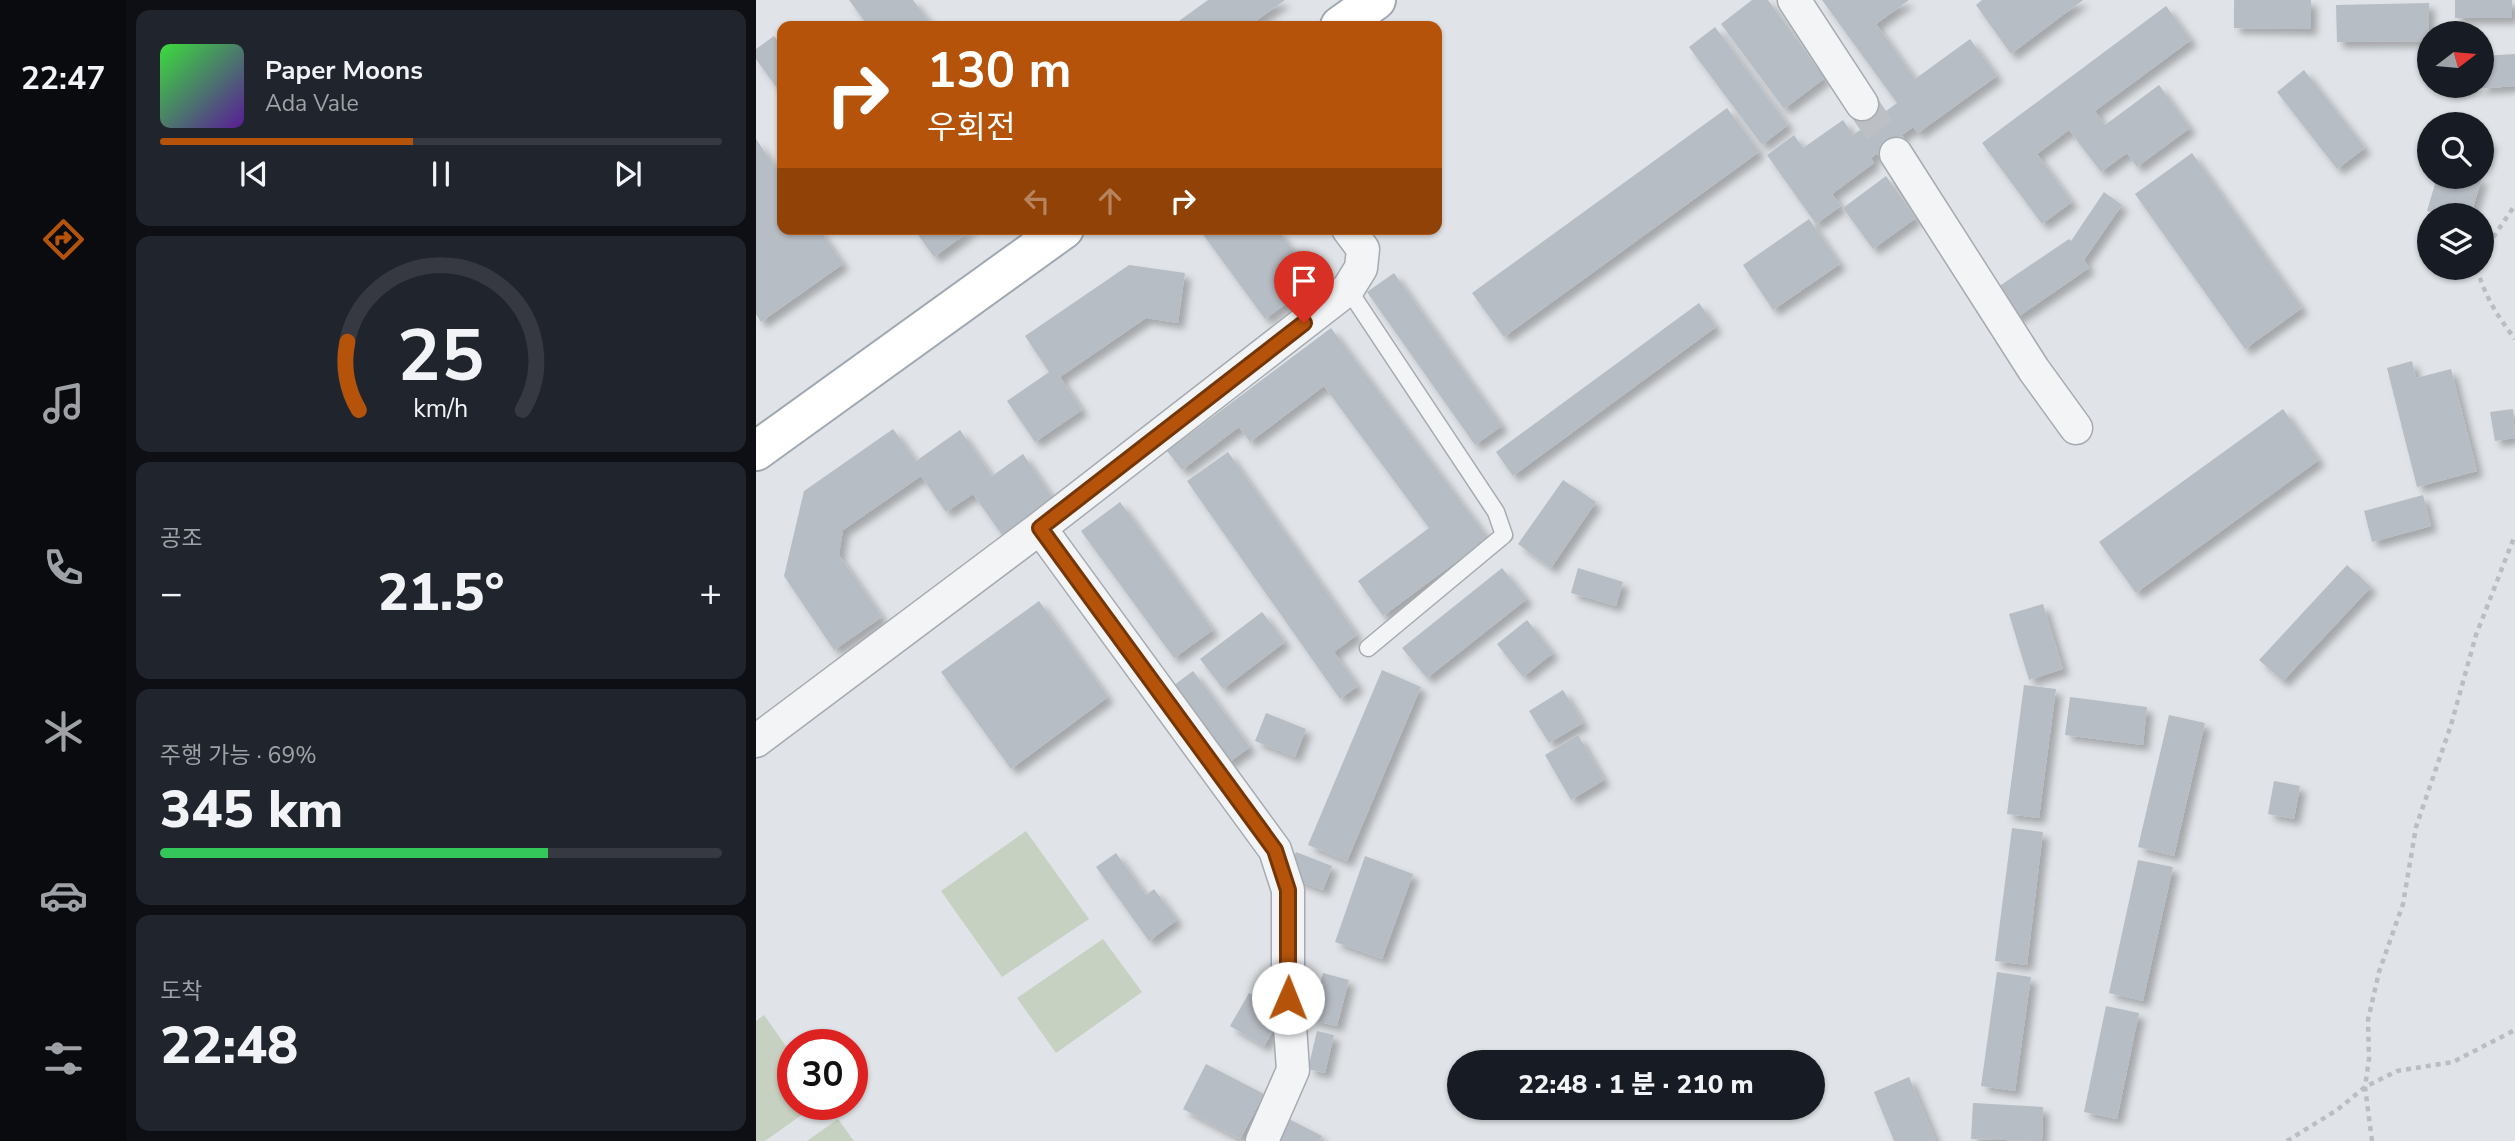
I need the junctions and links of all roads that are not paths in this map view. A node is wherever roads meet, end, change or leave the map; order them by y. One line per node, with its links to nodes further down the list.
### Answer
1 (1376, 0): 3 (main road)
2 (1794, 0): 4 (street)
3 (1347, 21)
4 (1862, 104)
5 (1896, 154): 9 (street)
6 (1056, 235): 10 (main road)
7 (1353, 235): 8 (street)
8 (1348, 289): 11 (street); 12 (lane)
9 (2076, 428)
10 (756, 451)
11 (1040, 528): 13 (street); 14 (street)
12 (1367, 648)
13 (756, 741)
14 (1262, 1141)

